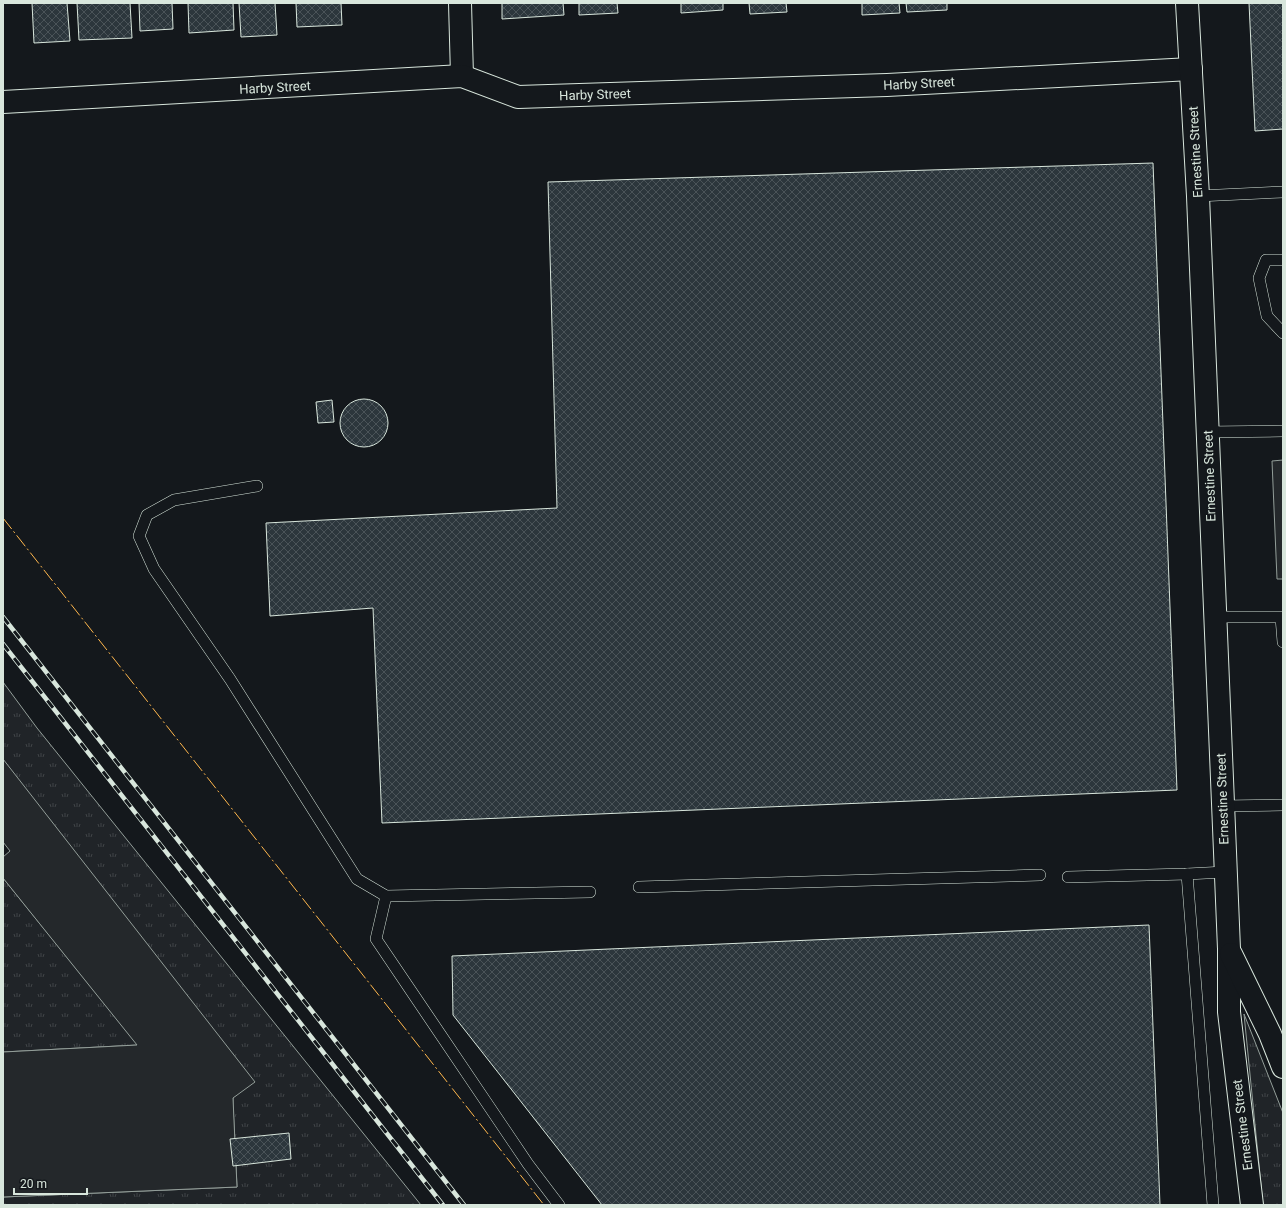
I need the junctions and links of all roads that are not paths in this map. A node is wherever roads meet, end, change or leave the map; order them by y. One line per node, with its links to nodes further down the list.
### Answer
1 (460, 3): 4 (main road)
2 (1187, 3): 3 (main road, Ernestine Street)
3 (1191, 69): 4 (main road, Harby Street); 7 (main road, Ernestine Street)
4 (462, 76): 5 (main road, Harby Street)
5 (3, 102)
6 (1283, 192): 7 (lane)
7 (1198, 196): 11 (main road, Ernestine Street)
8 (1283, 260): 9 (lane)
9 (1283, 333)
10 (1283, 431): 11 (lane)
11 (1207, 432): 13 (main road, Ernestine Street)
12 (257, 486): 24 (lane)
13 (1215, 616): 14 (lane); 16 (main road, Ernestine Street)
14 (1282, 617): 15 (lane)
15 (1283, 642)
16 (1222, 806): 17 (lane); 18 (main road, Ernestine Street)
17 (1283, 806)
18 (1225, 872): 19 (lane); 25 (main road, Ernestine Street)
19 (1187, 874): 21 (lane); 28 (lane)
20 (1040, 875): 22 (lane)
21 (1068, 877)
22 (639, 887)
23 (590, 892): 24 (lane)
24 (386, 896): 27 (lane)
25 (1229, 948): 26 (main road, Ernestine Street); 29 (main road, Ernestine Street)
26 (1283, 1067)
27 (559, 1205)
28 (1213, 1205)
29 (1252, 1205)

